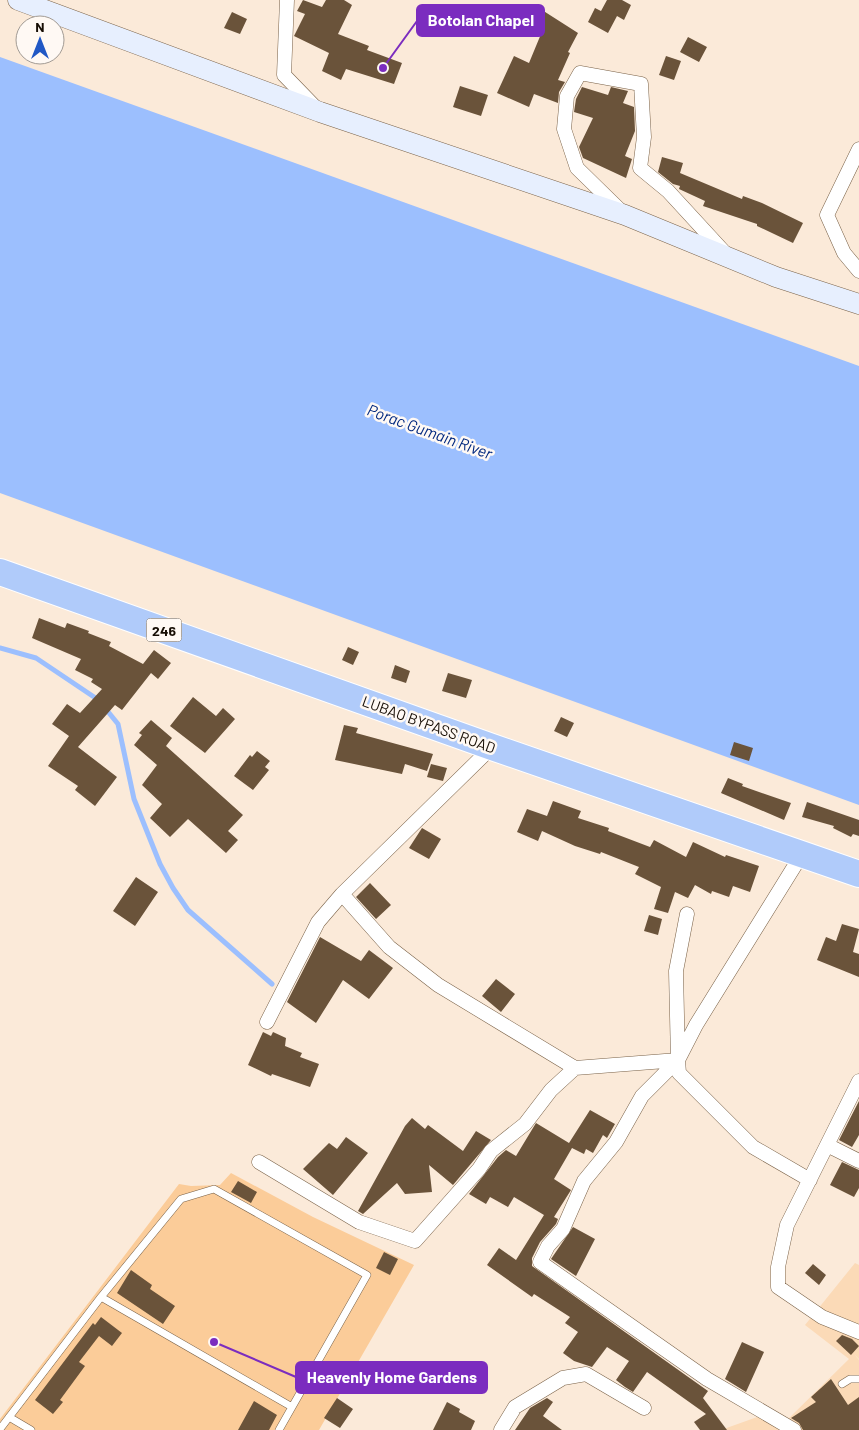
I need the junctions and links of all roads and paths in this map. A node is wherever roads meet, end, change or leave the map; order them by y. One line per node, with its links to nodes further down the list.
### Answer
1 (18, 0): 3 (street)
2 (288, 0): 3 (street)
3 (320, 112): 5 (street)
4 (859, 149): 7 (street)
5 (625, 215): 6 (street); 6 (street)
6 (727, 256): 8 (street)
7 (859, 271)
8 (859, 304)
9 (0, 572): 10 (highway, LUBAO BYPASS ROAD / 246)
10 (492, 747): 11 (highway, LUBAO BYPASS ROAD); 13 (street)
11 (802, 854): 12 (highway, LUBAO BYPASS ROAD); 16 (street)
12 (859, 874)
13 (342, 894): 15 (street); 17 (street)
14 (687, 914): 16 (street)
15 (267, 1022)
16 (678, 1060): 17 (street); 22 (street); 34 (street)
17 (575, 1068): 21 (street)
18 (859, 1081): 19 (street)
19 (827, 1145): 20 (street); 22 (street)
20 (859, 1161)
21 (259, 1162)
22 (810, 1180): 24 (street)
23 (100, 1297): 27 (lane); 27 (lane); 29 (lane)
24 (859, 1332)
25 (859, 1379): 26 (lane)
26 (842, 1384)
27 (292, 1407): 32 (lane)
28 (644, 1408): 33 (street)
29 (9, 1417): 30 (lane); 31 (lane)
30 (0, 1429)
31 (32, 1430)
32 (279, 1430)
33 (501, 1430)
34 (794, 1430)

